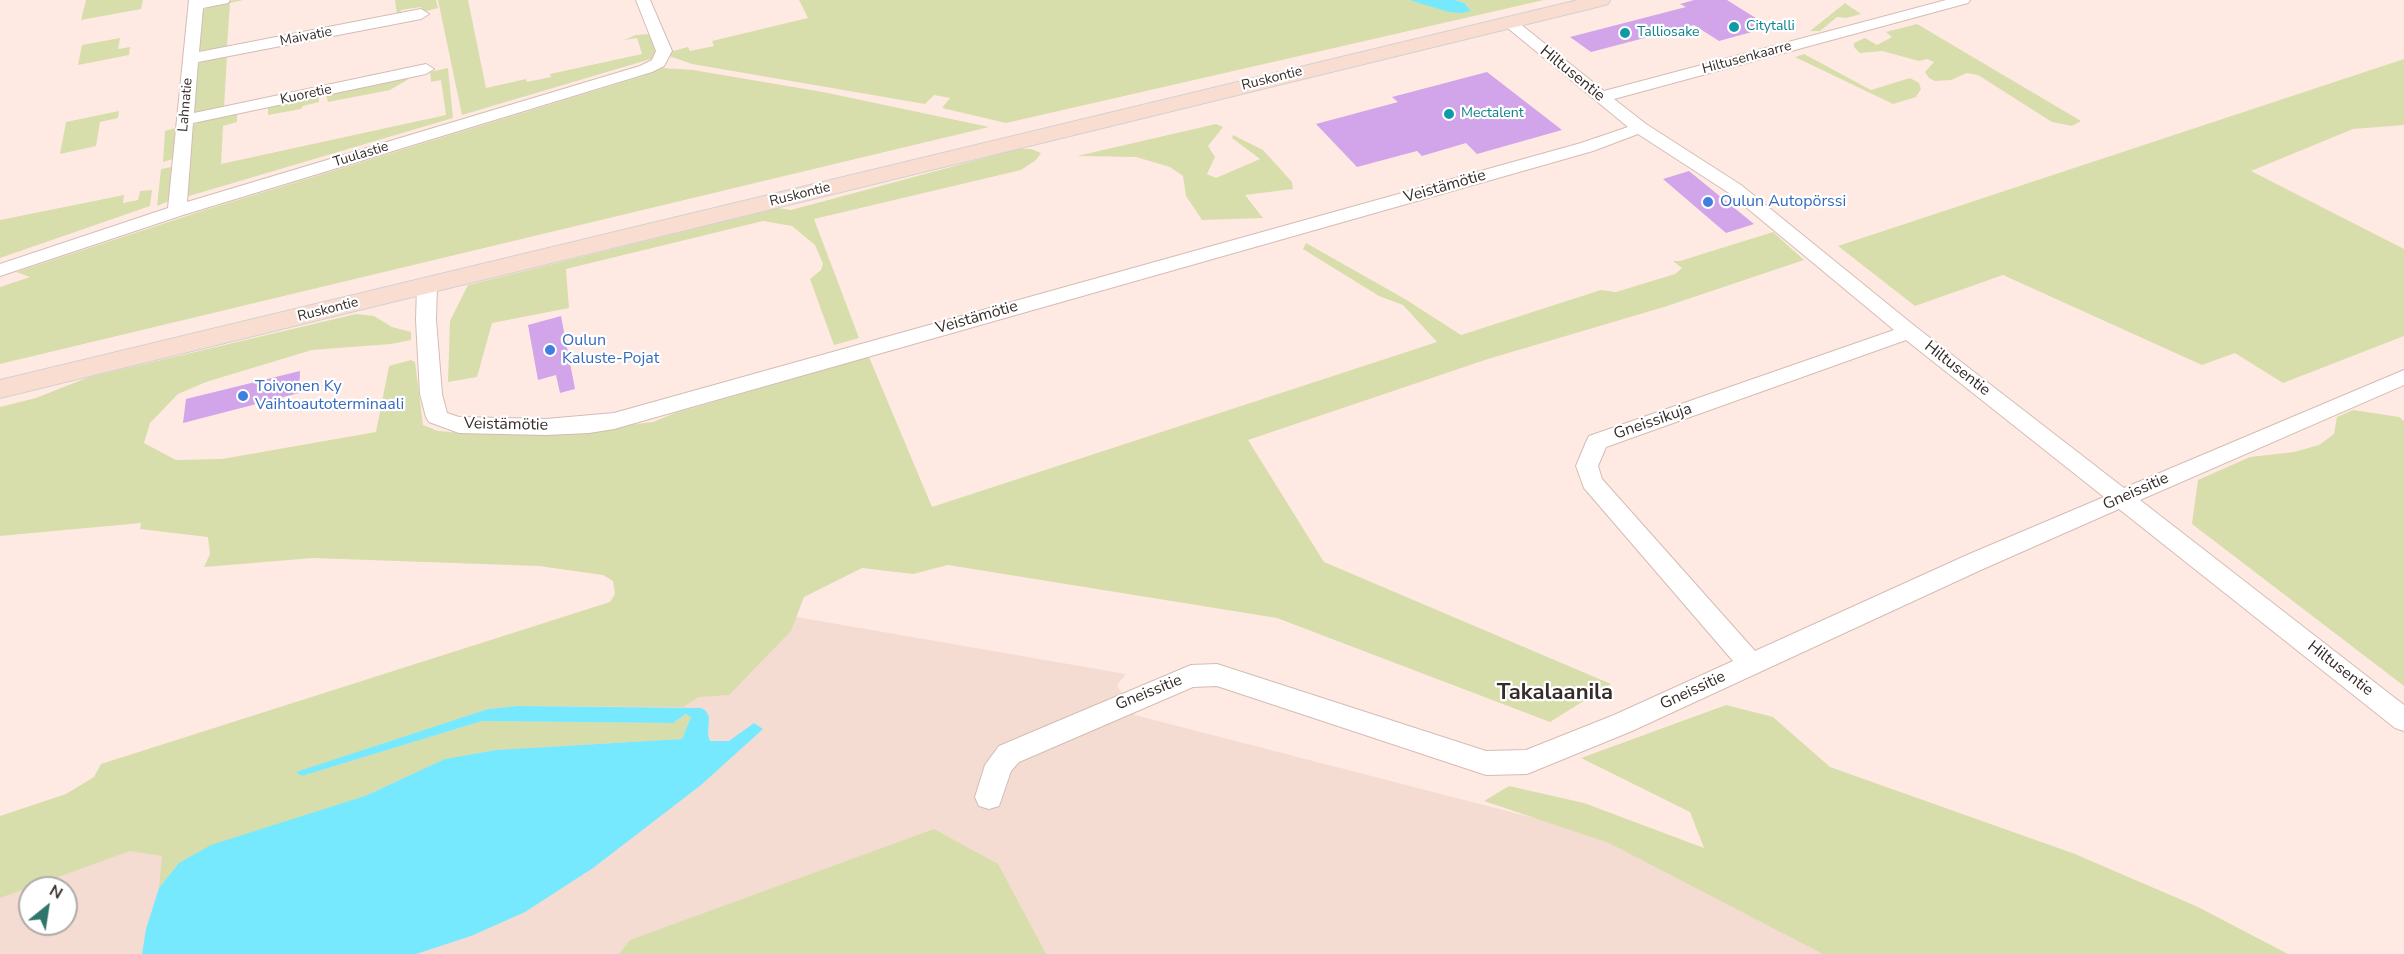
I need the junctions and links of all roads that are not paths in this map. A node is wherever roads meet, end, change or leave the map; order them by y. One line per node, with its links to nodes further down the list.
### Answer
1 (223, 0): 5 (street)
2 (643, 0): 13 (street, Tuulastie)
3 (1601, 0): 7 (main road, Ruskontie)
4 (1963, 0): 10 (street, Hiltusenkaarre)
5 (196, 3): 8 (street, Lahnatie)
6 (421, 14): 8 (street, Maivatie)
7 (1509, 22): 10 (street, Hiltusentie); 15 (main road, Ruskontie)
8 (190, 59): 11 (street, Lahnatie)
9 (426, 69): 11 (street, Kuoretie)
10 (1601, 97): 12 (street, Hiltusentie)
11 (185, 120): 13 (street, Lahnatie)
12 (1640, 128): 15 (street, Veistämötie); 16 (street, Hiltusentie)
13 (177, 211): 14 (street, Tuulastie)
14 (0, 270)
15 (428, 286): 18 (main road, Ruskontie)
16 (1909, 332): 19 (street, Hiltusentie); 20 (street, Gneissikuja)
17 (2404, 377): 19 (street, Gneissitie)
18 (0, 389)
19 (2122, 498): 20 (street, Gneissitie); 21 (street, Hiltusentie)
20 (1751, 664): 22 (street, Gneissitie)
21 (2404, 720)
22 (989, 797)

